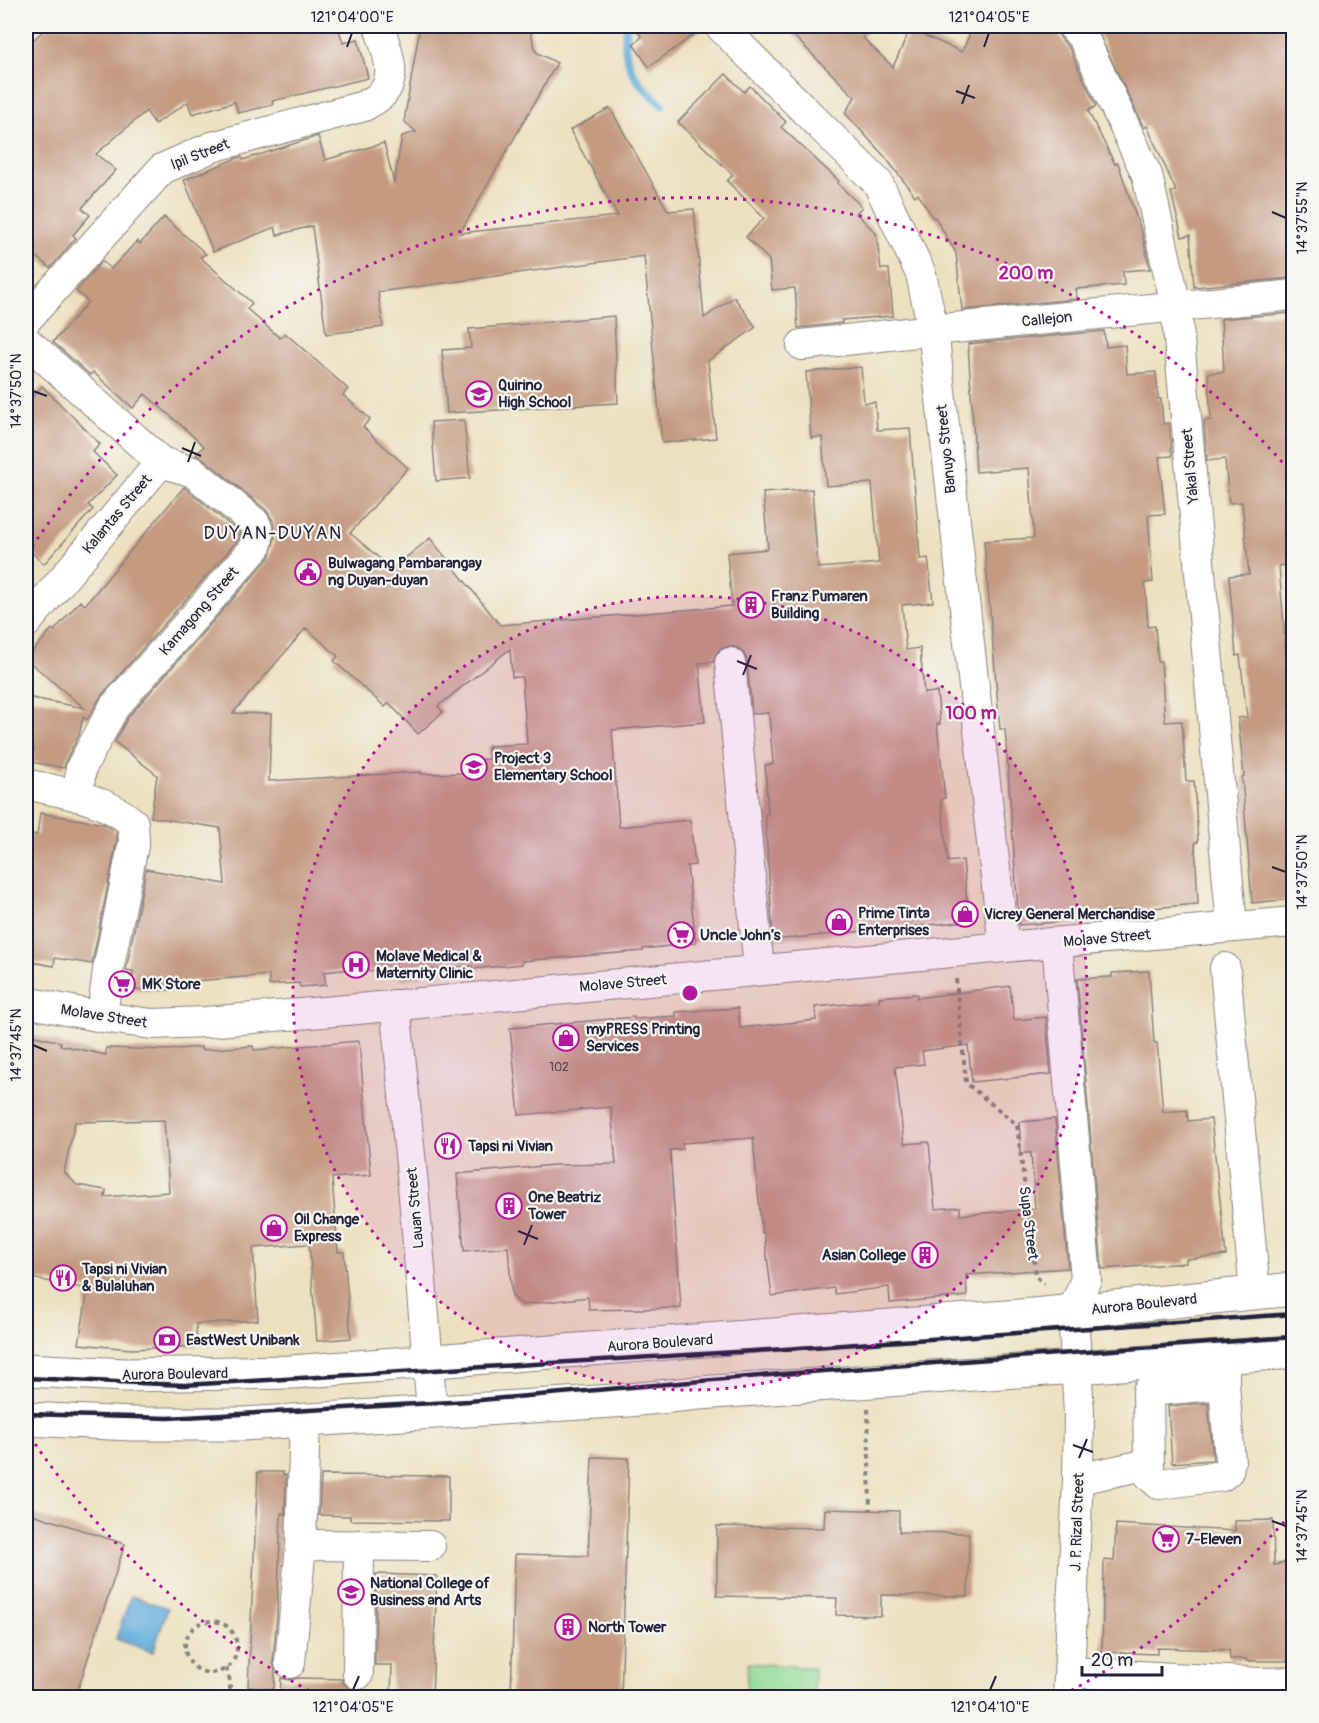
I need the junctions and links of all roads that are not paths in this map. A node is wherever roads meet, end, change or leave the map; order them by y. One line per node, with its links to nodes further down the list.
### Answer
1 (379, 26): 6 (street, Ipil Street)
2 (720, 26): 7 (street, Banuyo Street)
3 (1073, 26): 5 (street, Yakal Street)
4 (1293, 295): 5 (street, Callejon)
5 (1176, 306): 7 (street, Callejon); 16 (street, Yakal Street)
6 (26, 319)
7 (933, 330): 9 (street, Callejon); 18 (street, Banuyo Street)
8 (26, 341): 10 (street, Kalantas Street)
9 (802, 345)
10 (161, 462): 11 (street, Kalantas Street); 14 (street, Kamagong Street)
11 (26, 623)
12 (730, 663): 20 (street)
13 (26, 784): 14 (street)
14 (78, 796): 23 (street)
15 (1293, 922): 16 (street, Molave Street)
16 (1232, 927): 17 (street, Molave Street)
17 (1057, 943): 18 (street, Molave Street); 26 (street)
18 (1004, 947): 20 (street, Molave Street)
19 (1225, 968): 25 (street)
20 (759, 970): 22 (street, Molave Street)
21 (26, 1002): 23 (street, Molave Street)
22 (395, 1005): 23 (street, Molave Street); 28 (street, Lauan Street)
23 (102, 1017)
24 (1293, 1289): 25 (main road, Aurora Boulevard)
25 (1255, 1293): 26 (main road, Aurora Boulevard)
26 (1073, 1311): 28 (main road, Aurora Boulevard); 29 (street, J. P. Rizal Street)
27 (1293, 1352): 31 (main road)
28 (429, 1360): 30 (main road, Aurora Boulevard); 33 (street, Lauan Street)
29 (1075, 1366): 32 (main road); 33 (main road); 37 (street, J. P. Rizal Street)
30 (26, 1370)
31 (1224, 1370): 32 (main road); 36 (street)
32 (1147, 1377): 36 (street)
33 (432, 1411): 35 (main road)
34 (26, 1419): 35 (main road)
35 (305, 1421): 38 (street)
36 (1149, 1464): 37 (street)
37 (1078, 1479): 44 (street, J. P. Rizal Street)
38 (301, 1545): 39 (street); 41 (street)
39 (359, 1545): 40 (street); 42 (street)
40 (430, 1546)
41 (290, 1664)
42 (358, 1674)
43 (1293, 1682): 44 (street)
44 (1069, 1685)

